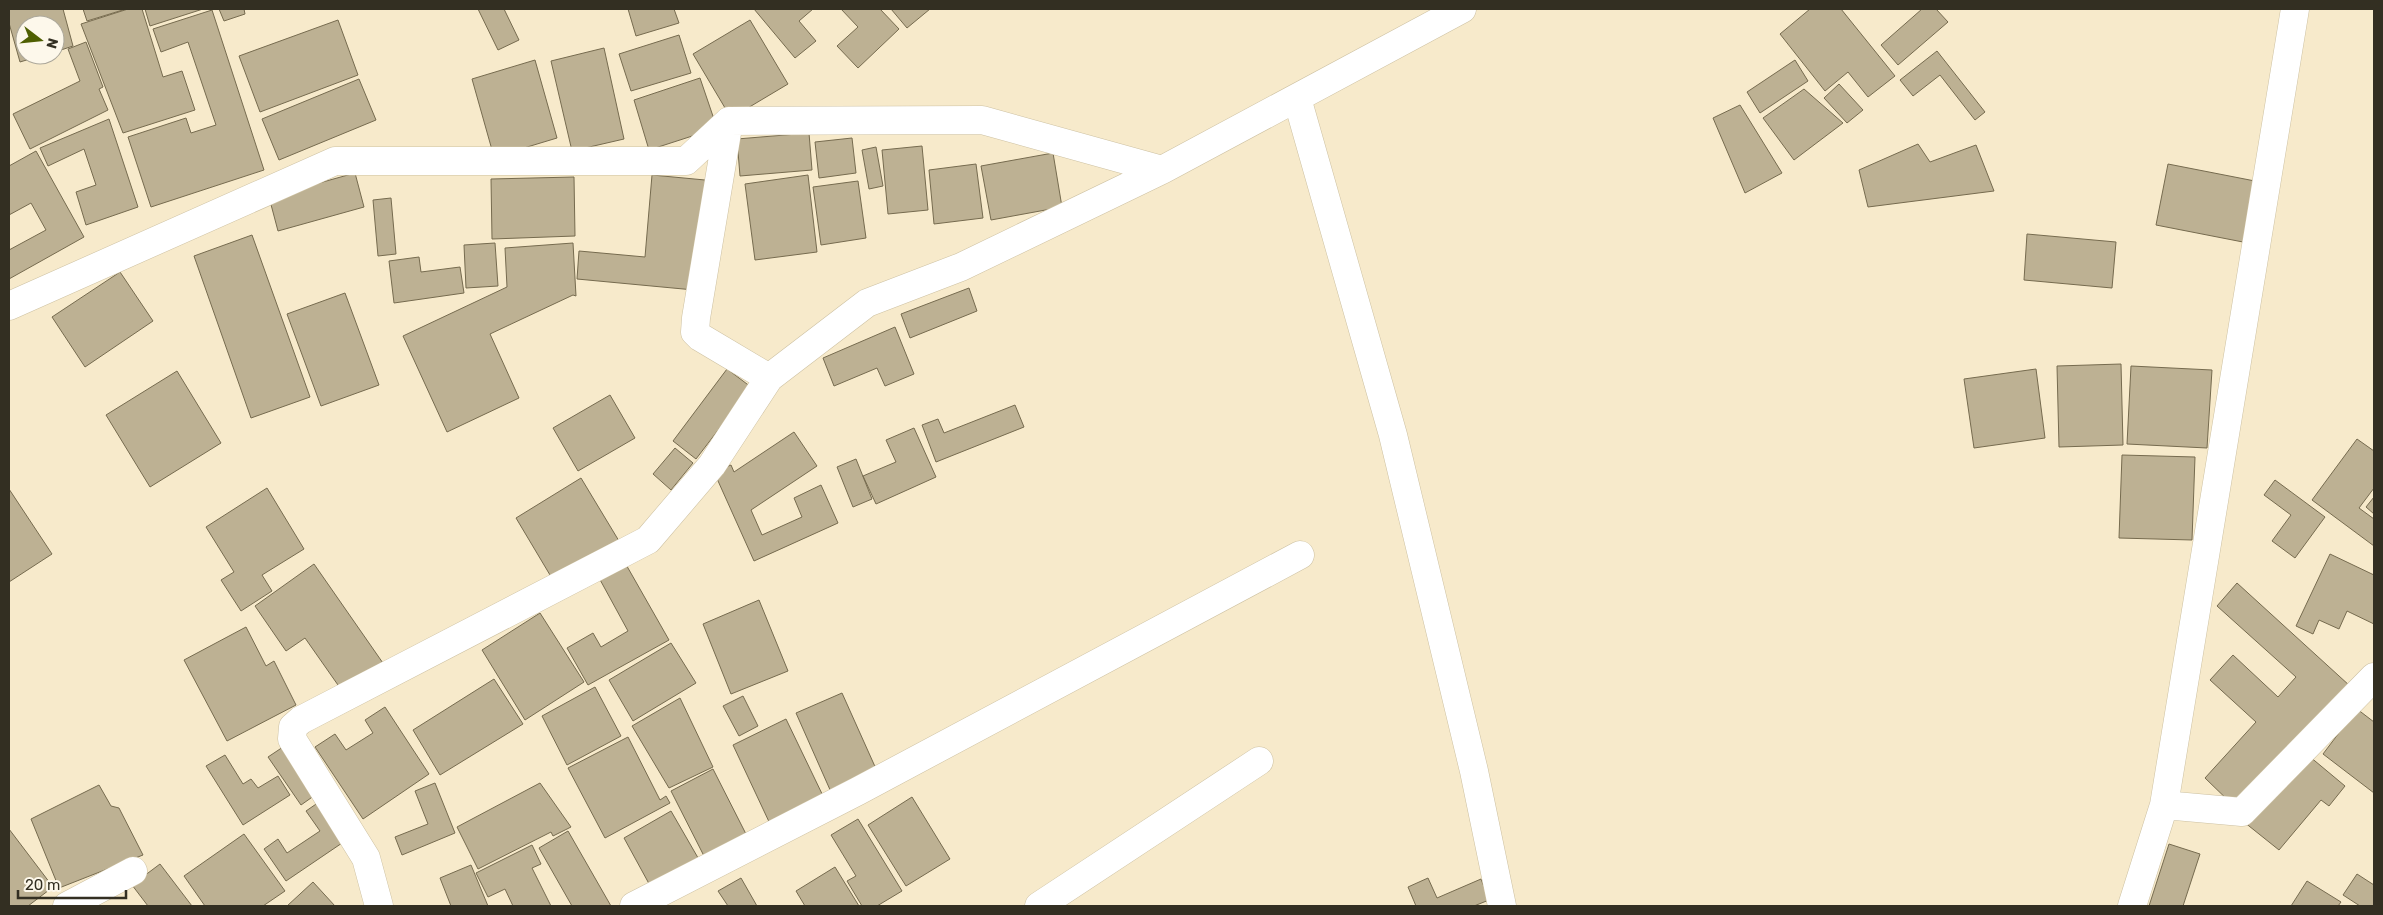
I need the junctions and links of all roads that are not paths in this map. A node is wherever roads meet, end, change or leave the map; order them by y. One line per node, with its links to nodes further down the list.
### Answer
1 (1462, 9): 3 (street)
2 (2295, 9): 11 (street)
3 (1297, 98): 5 (street); 17 (street)
4 (728, 121): 5 (street); 6 (street); 7 (street)
5 (1162, 170): 7 (street)
6 (9, 306)
7 (769, 378): 14 (street)
8 (1300, 555): 15 (street)
9 (2374, 677): 11 (street)
10 (1259, 761): 16 (street)
11 (2164, 805): 18 (street)
12 (134, 870): 13 (street)
13 (67, 906)
14 (379, 906)
15 (634, 906)
16 (1039, 906)
17 (1502, 906)
18 (2132, 906)

